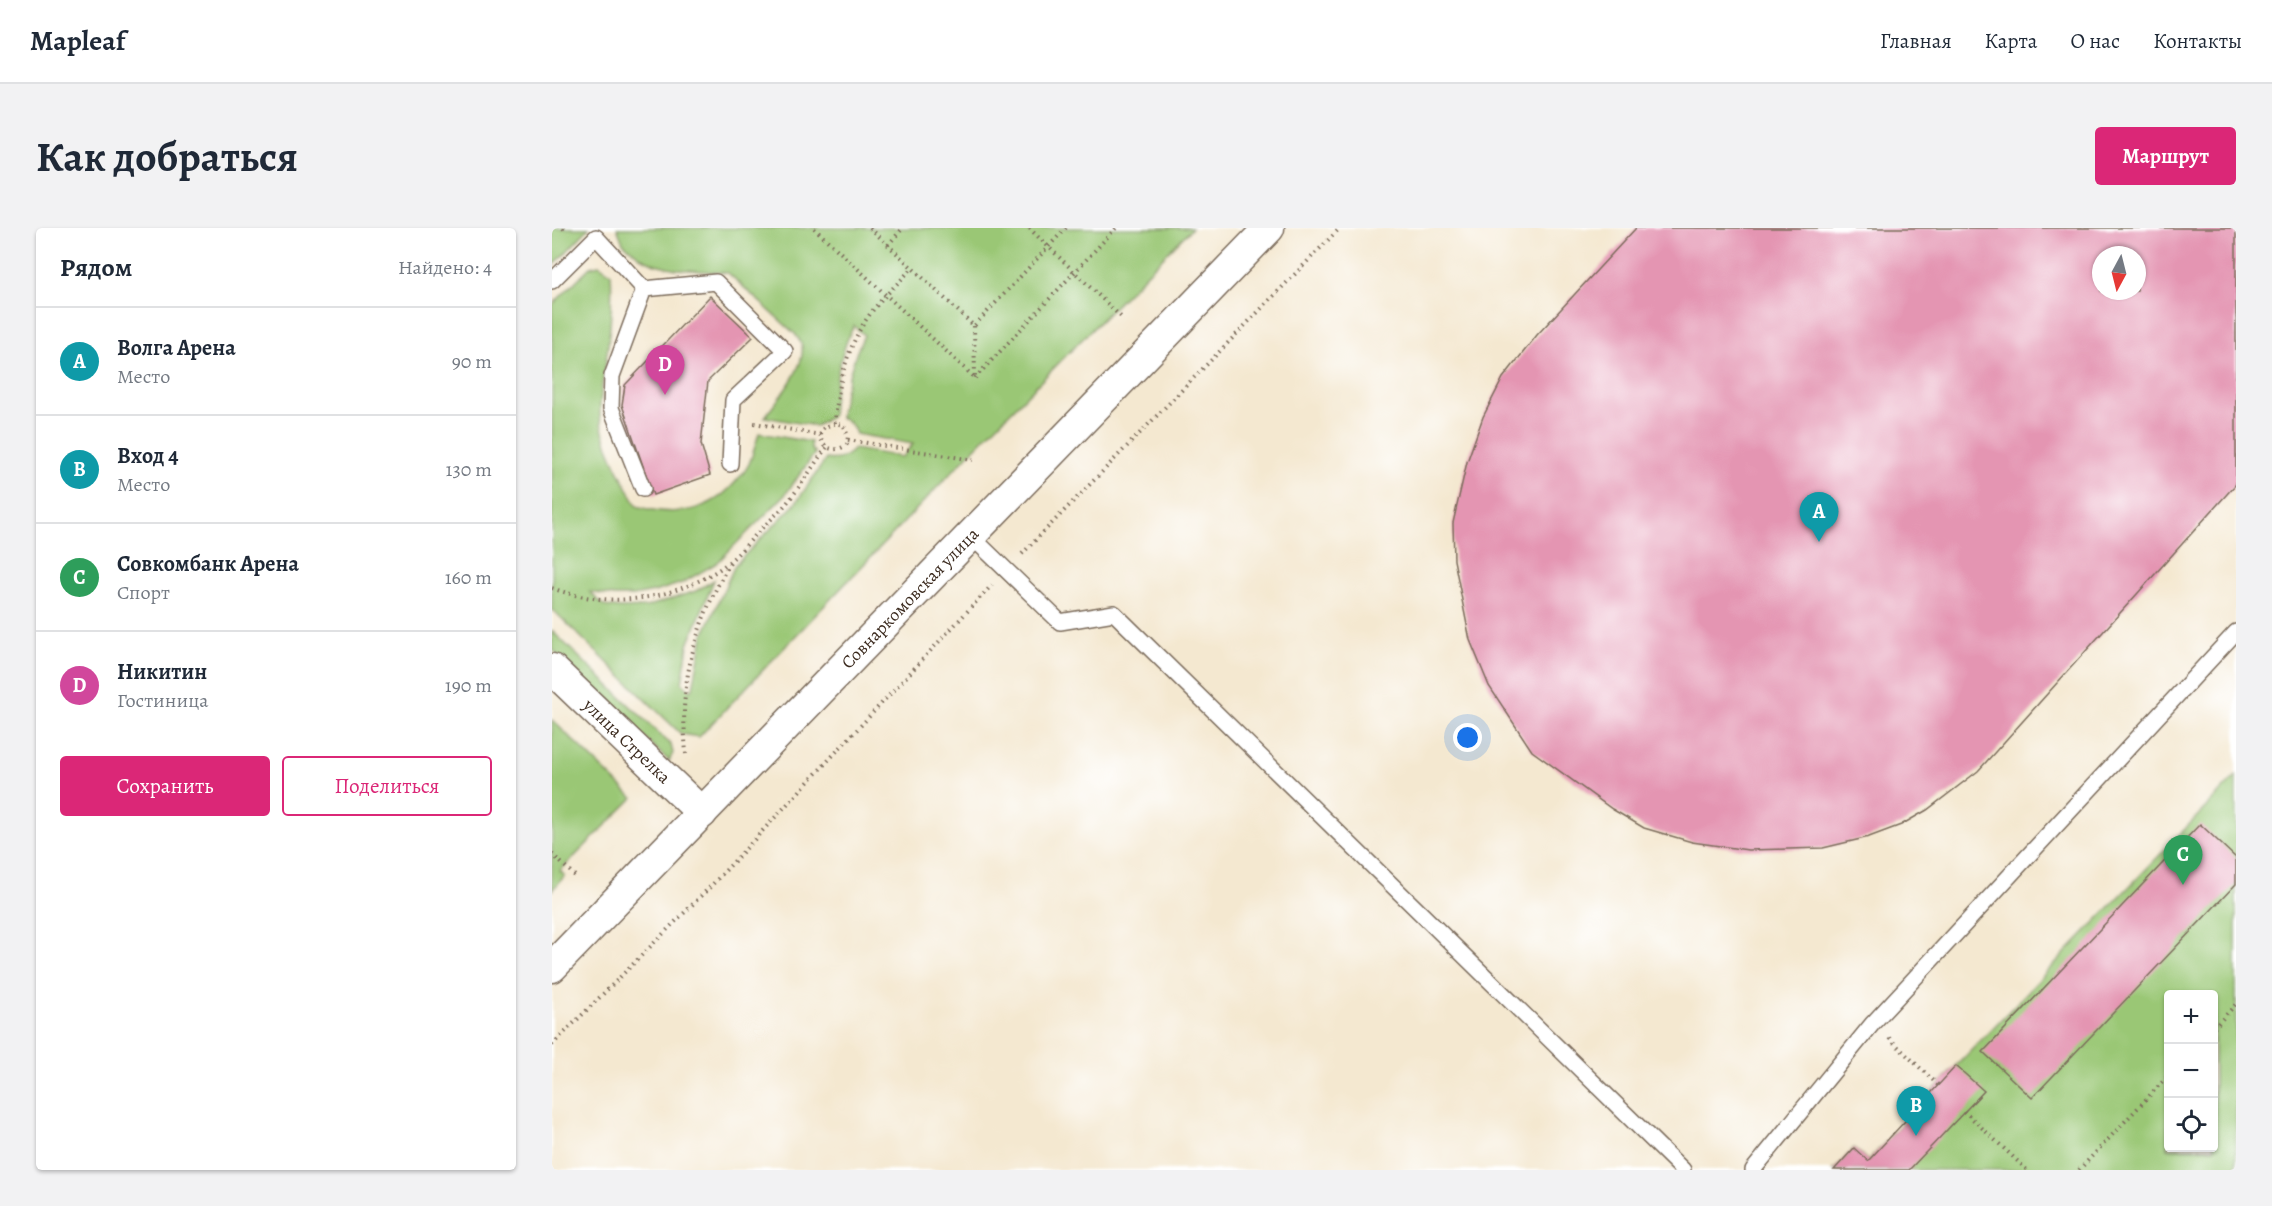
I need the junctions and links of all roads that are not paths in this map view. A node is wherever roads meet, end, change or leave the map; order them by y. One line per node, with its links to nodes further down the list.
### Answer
1 (1269, 228): 6 (street, Совнаркомовская улица)
2 (552, 281): 3 (lane)
3 (644, 289): 4 (lane); 5 (lane)
4 (730, 464)
5 (643, 489)
6 (971, 536): 9 (street, Совнаркомовская улица); 11 (lane)
7 (2236, 632): 12 (lane)
8 (552, 669): 9 (street, улица Стрелка)
9 (702, 813): 10 (street, Совнаркомовская улица)
10 (552, 967)
11 (1683, 1170)
12 (1753, 1170)

